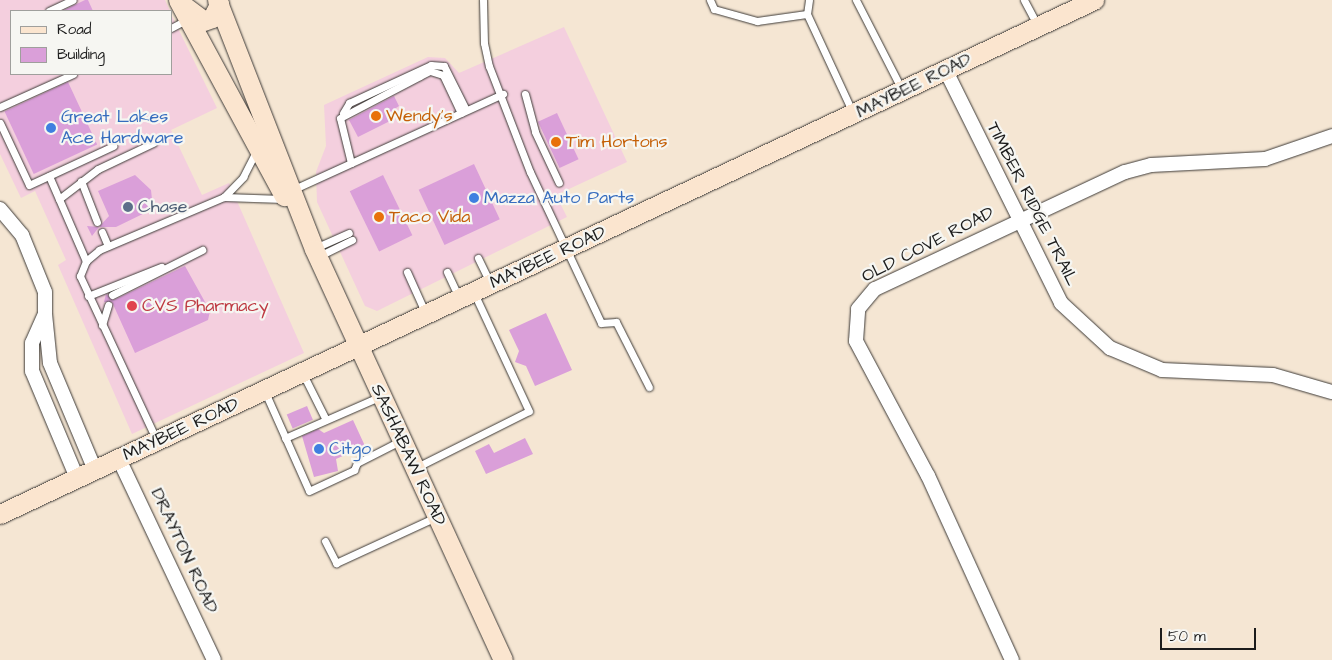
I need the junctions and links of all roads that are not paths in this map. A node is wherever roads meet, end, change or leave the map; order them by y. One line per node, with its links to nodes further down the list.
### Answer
1 (73, 0): 10 (lane)
2 (483, 0): 17 (lane)
3 (710, 0): 11 (lane)
4 (809, 0): 11 (lane)
5 (856, 0): 16 (lane)
6 (1024, 0): 13 (lane)
7 (218, 2): 9 (main road); 31 (main road, SASHABAW ROAD)
8 (1085, 2): 13 (main road, MAYBEE ROAD)
9 (182, 7): 12 (lane); 26 (main road, SASHABAW ROAD)
10 (51, 10)
11 (808, 14): 21 (lane)
12 (172, 26)
13 (1038, 26): 14 (main road, MAYBEE ROAD)
14 (946, 71): 16 (main road, MAYBEE ROAD); 35 (street, TIMBER RIDGE TRAIL)
15 (71, 75): 19 (lane)
16 (903, 92): 21 (main road, MAYBEE ROAD)
17 (503, 94): 20 (lane); 40 (lane)
18 (525, 94): 30 (lane)
19 (0, 107)
20 (463, 112): 27 (lane); 27 (lane)
21 (854, 116): 40 (main road, MAYBEE ROAD)
22 (0, 123): 28 (lane)
23 (1332, 136): 35 (street, OLD COVE ROAD)
24 (153, 143): 29 (lane)
25 (113, 146): 28 (lane)
26 (257, 149): 31 (main road, SASHABAW ROAD); 32 (lane)
27 (351, 163): 31 (lane)
28 (48, 176): 33 (lane)
29 (81, 181): 33 (lane); 36 (lane)
30 (559, 183)
31 (289, 195): 32 (lane); 42 (main road, SASHABAW ROAD)
32 (224, 197): 39 (lane)
33 (59, 199): 44 (lane)
34 (0, 209): 52 (street)
35 (1017, 220): 61 (street, TIMBER RIDGE TRAIL); 76 (street, OLD COVE ROAD)
36 (97, 222)
37 (102, 232): 39 (lane)
38 (351, 237): 42 (lane)
39 (108, 246): 44 (lane)
40 (568, 249): 48 (main road, MAYBEE ROAD); 58 (lane)
41 (202, 250): 45 (lane)
42 (315, 253): 55 (main road, SASHABAW ROAD)
43 (478, 258): 48 (lane)
44 (86, 261): 50 (lane)
45 (173, 264): 49 (lane); 50 (lane)
46 (407, 272): 53 (lane)
47 (447, 272): 48 (lane)
48 (475, 292): 53 (main road, MAYBEE ROAD); 68 (lane)
49 (112, 295)
50 (88, 296): 54 (lane)
51 (108, 305): 54 (lane)
52 (45, 314): 57 (street); 59 (street)
53 (426, 315): 55 (main road, MAYBEE ROAD)
54 (102, 325): 66 (lane)
55 (358, 347): 56 (main road, MAYBEE ROAD); 62 (main road, SASHABAW ROAD)
56 (303, 374): 60 (main road, MAYBEE ROAD); 63 (lane)
57 (56, 381): 59 (street); 69 (street)
58 (649, 387)
59 (37, 388): 70 (street)
60 (264, 392): 64 (lane); 66 (main road, MAYBEE ROAD)
61 (1332, 392)
62 (381, 396): 63 (lane); 65 (main road, SASHABAW ROAD)
63 (326, 420): 64 (lane)
64 (286, 438): 65 (lane)
65 (402, 440): 68 (main road, SASHABAW ROAD)
66 (157, 441): 67 (main road, MAYBEE ROAD)
67 (119, 459): 69 (main road, MAYBEE ROAD); 74 (street, DRAYTON ROAD)
68 (415, 468): 72 (main road, SASHABAW ROAD)
69 (95, 470): 70 (main road, MAYBEE ROAD)
70 (77, 478): 71 (main road, MAYBEE ROAD)
71 (0, 514)
72 (437, 516): 73 (lane); 75 (main road, SASHABAW ROAD)
73 (325, 541)
74 (214, 660)
75 (503, 660)
76 (1012, 660)

